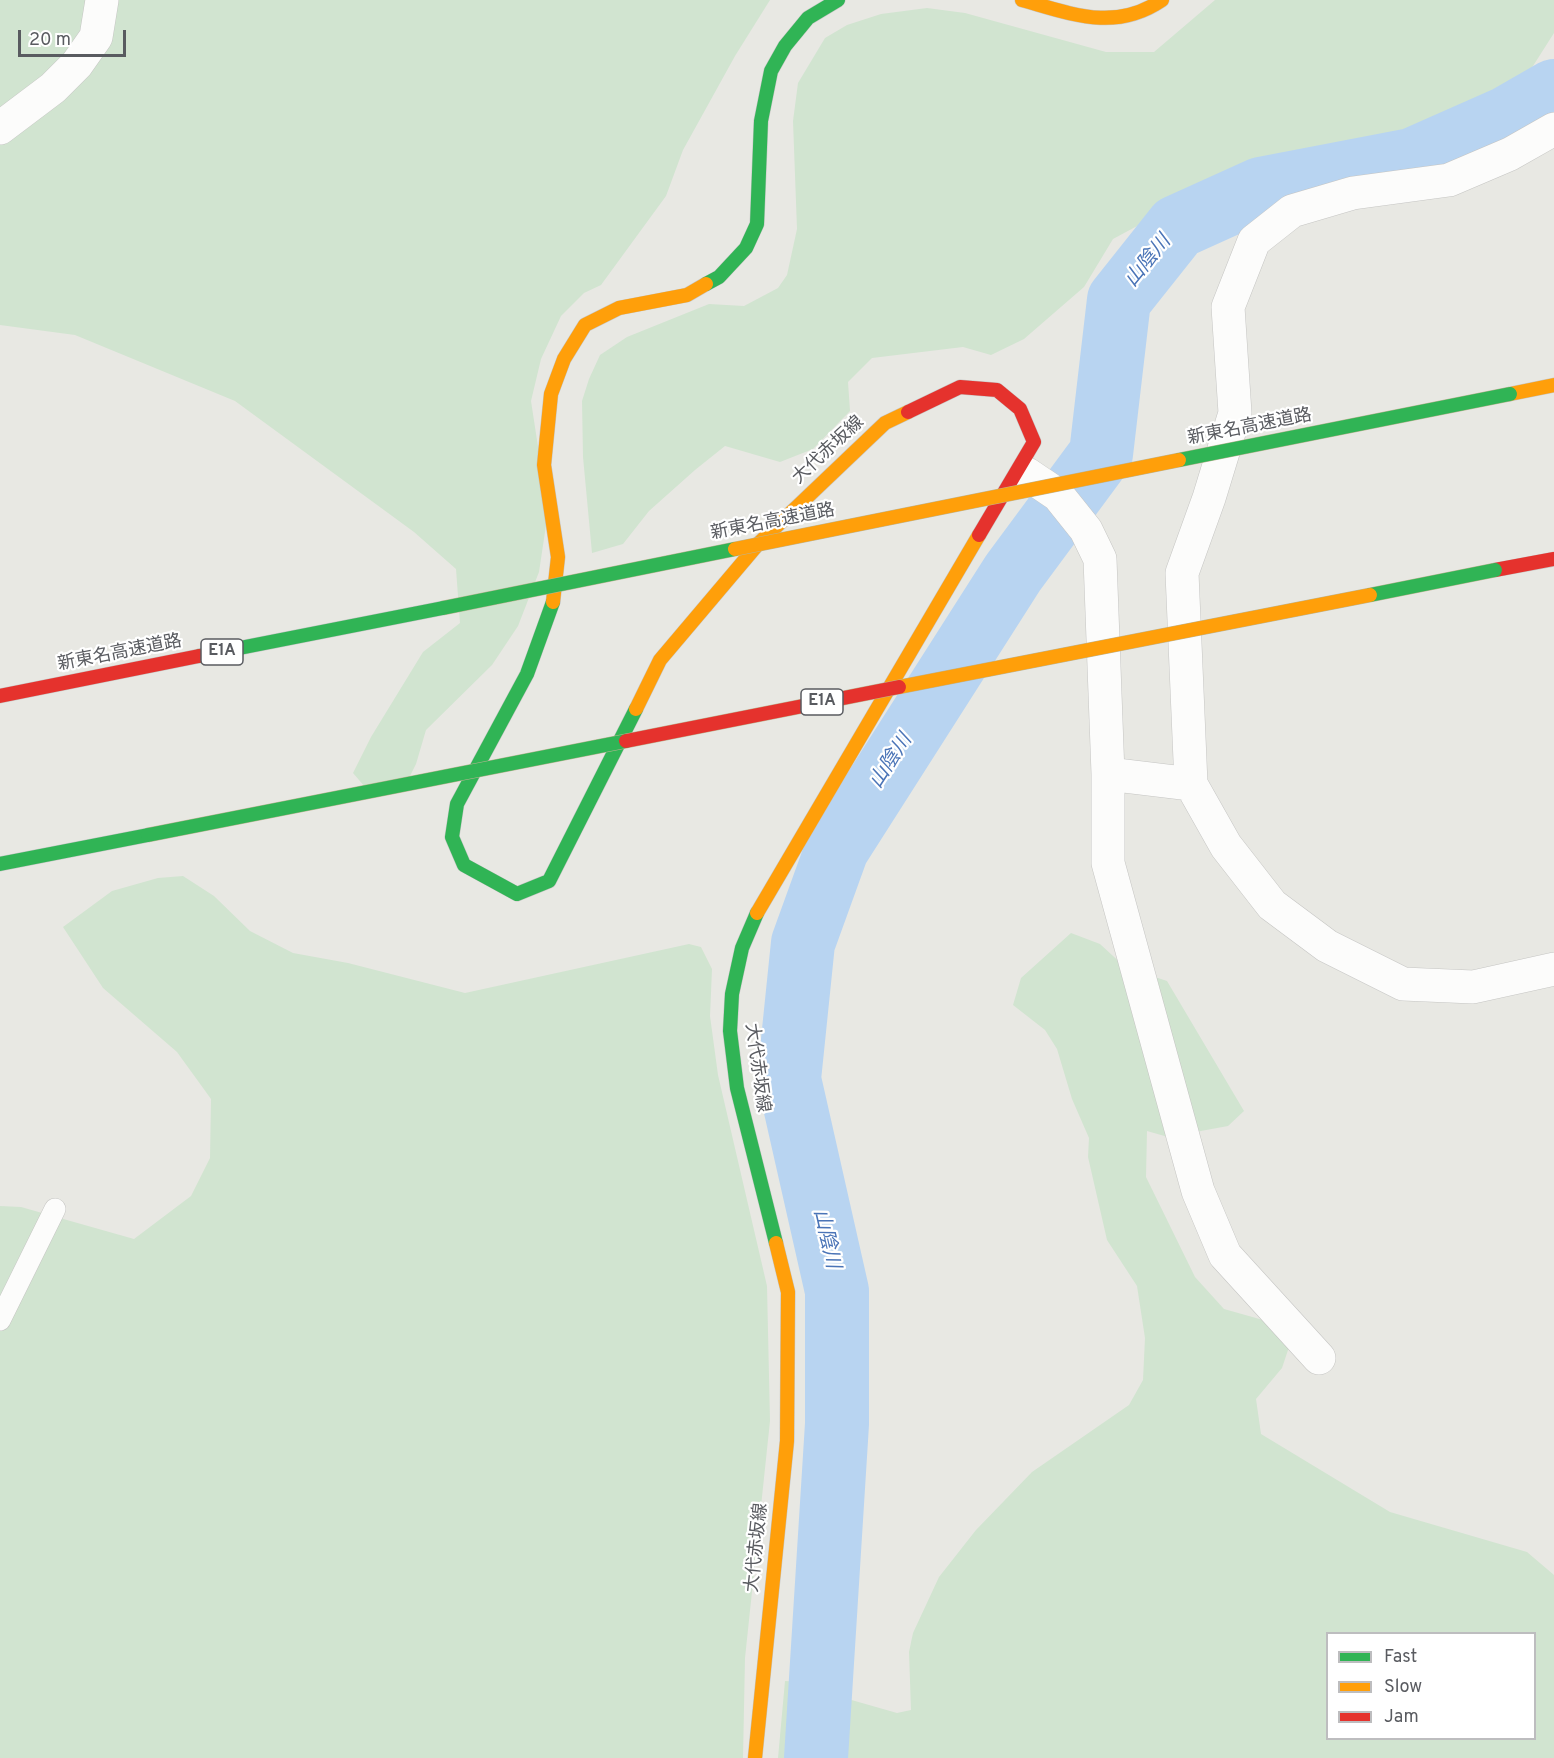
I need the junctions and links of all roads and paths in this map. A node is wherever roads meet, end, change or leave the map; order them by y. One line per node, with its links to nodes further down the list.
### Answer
1 (102, 0): 5 (street)
2 (838, 0): 8 (main road, 大代赤坂線)
3 (1022, 0): 4 (main road)
4 (1162, 0)
5 (0, 128)
6 (1554, 129): 12 (street)
7 (1554, 385): 10 (main road, 新東名高速道路 / E1A, bridge)
8 (1018, 468): 11 (street); 18 (main road, 大代赤坂線)
9 (1554, 559): 13 (main road, E1A, bridge)
10 (0, 696)
11 (1108, 774): 12 (street); 17 (street)
12 (1191, 784): 14 (street)
13 (0, 864)
14 (1554, 969)
15 (55, 1209): 16 (lane)
16 (0, 1320)
17 (1320, 1358)
18 (754, 1758)

